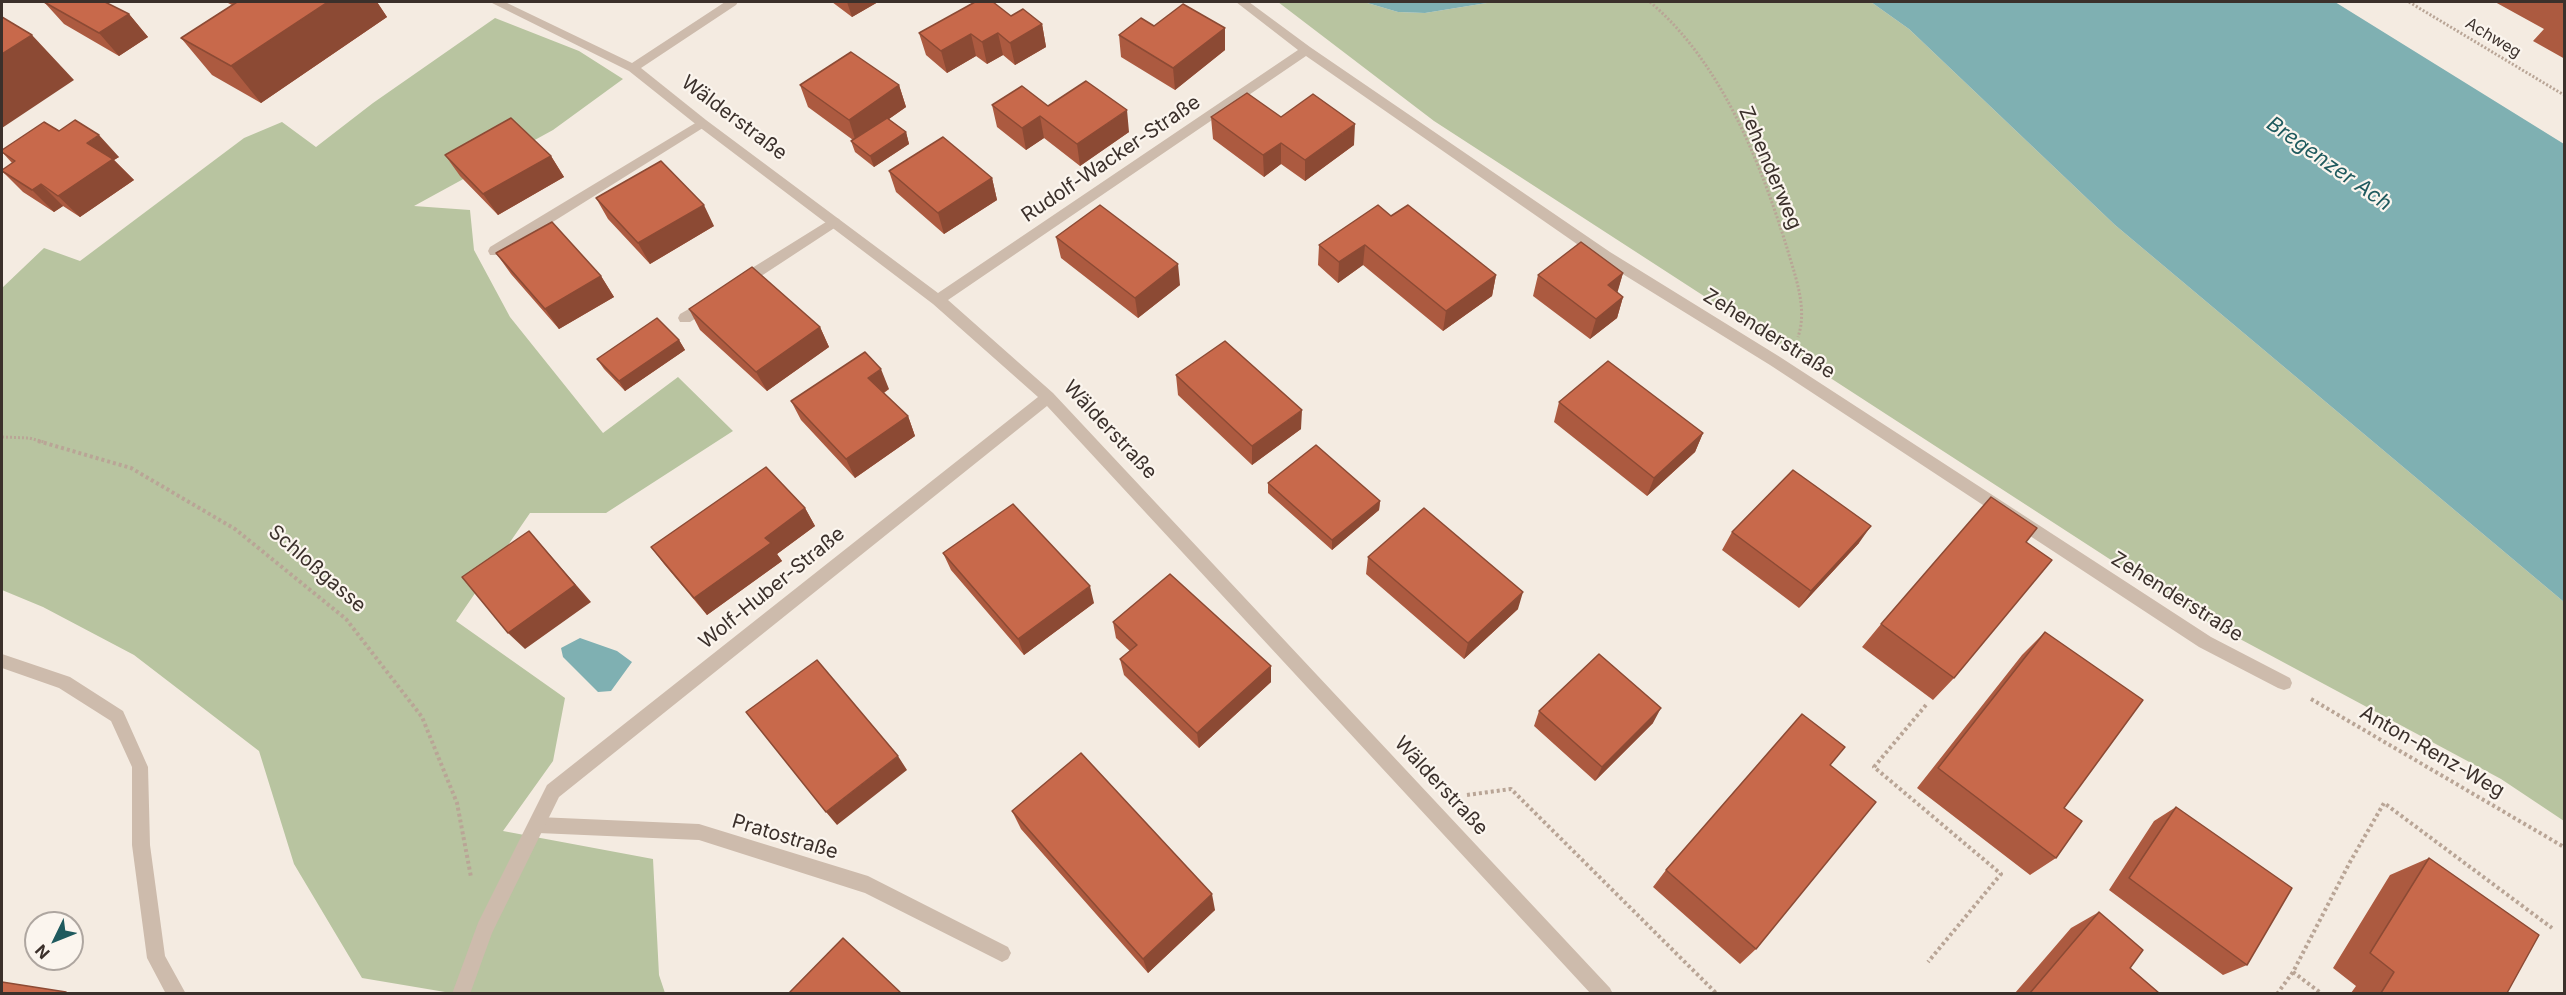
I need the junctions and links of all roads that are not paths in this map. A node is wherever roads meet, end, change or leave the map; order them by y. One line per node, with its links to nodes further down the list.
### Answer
1 (496, 2): 5 (street, Wälderstraße)
2 (732, 2): 5 (street)
3 (1242, 2): 4 (street, Zehenderstraße)
4 (1306, 50): 9 (street, Rudolf-Wacker-Straße); 13 (street, Zehenderstraße)
5 (633, 68): 6 (street, Wälderstraße)
6 (702, 123): 7 (street, Wälderstraße); 8 (street)
7 (834, 222): 9 (street, Wälderstraße); 10 (street)
8 (495, 251)
9 (938, 300): 11 (street, Wälderstraße)
10 (685, 318)
11 (1048, 397): 14 (street, Wolf-Huber-Straße); 18 (street, Wälderstraße)
12 (2, 661): 16 (street)
13 (2284, 683)
14 (538, 825): 15 (street, Pratostraße); 17 (street)
15 (1002, 953)
16 (177, 993)
17 (461, 993)
18 (1604, 993)

